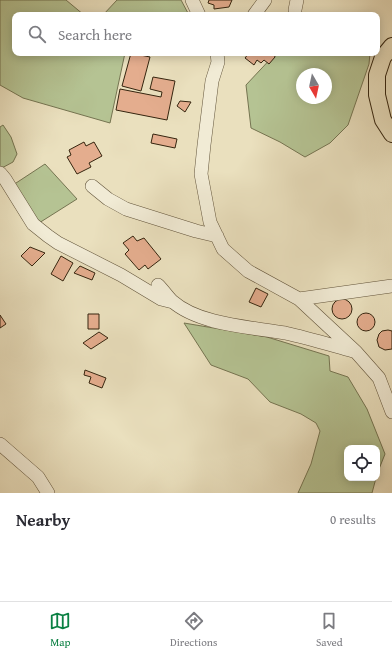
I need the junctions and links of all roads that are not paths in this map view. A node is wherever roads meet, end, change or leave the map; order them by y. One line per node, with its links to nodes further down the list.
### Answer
1 (192, 0): 3 (street)
2 (265, 0): 4 (street)
3 (198, 12)
4 (256, 12)
5 (392, 46): 7 (main road)
6 (220, 56): 10 (street)
7 (392, 134)
8 (0, 173): 14 (street)
9 (92, 186): 10 (street)
10 (217, 236): 13 (street)
11 (158, 285): 14 (street)
12 (392, 286): 13 (street)
13 (299, 299): 15 (street)
14 (173, 302): 15 (street)
15 (356, 352): 16 (street)
16 (392, 412)
17 (0, 444): 18 (street)
18 (48, 493)

